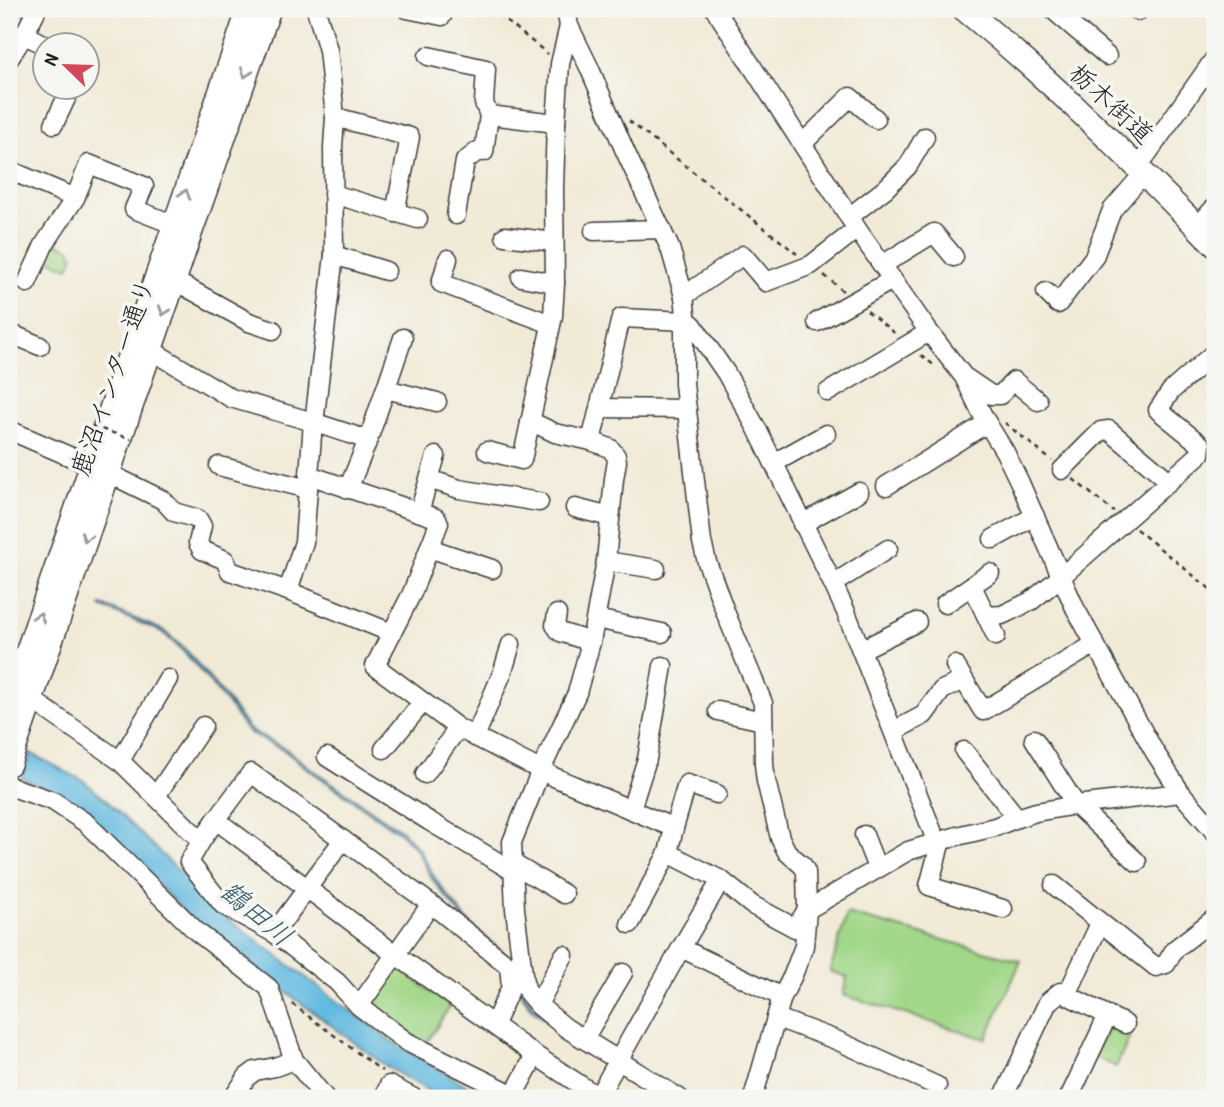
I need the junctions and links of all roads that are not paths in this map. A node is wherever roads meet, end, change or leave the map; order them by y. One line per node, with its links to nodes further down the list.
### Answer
1 (37, 9): 11 (street)
2 (249, 9): 35 (main road, 鹿沼インター通り, one-way to 2)
3 (269, 9): 35 (main road, 鹿沼インター通り, one-way to 35)
4 (316, 9): 19 (street)
5 (444, 9): 9 (street)
6 (715, 9): 24 (street)
7 (1052, 9): 14 (street)
8 (968, 10): 26 (main road, 栃木街道)
9 (402, 13)
10 (567, 18): 21 (street); 36 (street)
11 (24, 35): 12 (street); 16 (street)
12 (32, 39)
13 (428, 56): 18 (street)
14 (1107, 56)
15 (1215, 58): 26 (street)
16 (9, 59)
17 (64, 102): 22 (street)
18 (489, 114): 21 (street); 31 (street)
19 (335, 117): 27 (street); 30 (street)
20 (876, 119): 24 (street)
21 (556, 123): 39 (street)
22 (54, 124)
23 (925, 137): 33 (street)
24 (803, 143): 33 (street)
25 (9, 170): 28 (street)
26 (1141, 170): 34 (main road, 栃木街道); 50 (street)
27 (333, 194): 30 (street); 41 (street)
28 (75, 198): 35 (street); 48 (street)
29 (1215, 207): 34 (street)
30 (395, 212): 32 (street)
31 (456, 215)
32 (418, 219)
33 (853, 223): 45 (street); 51 (street)
34 (1197, 227): 40 (main road, 栃木街道)
35 (182, 228): 47 (main road, 鹿沼インター通り); 80 (main road, 鹿沼インター通り)
36 (662, 229): 37 (street); 51 (street)
37 (594, 231)
38 (505, 236): 39 (street)
39 (554, 242): 49 (street)
40 (1215, 245)
41 (334, 255): 44 (street); 70 (street)
42 (954, 257): 45 (street)
43 (447, 260): 54 (street)
44 (386, 271)
45 (887, 273): 53 (street); 56 (street)
46 (521, 277): 49 (street)
47 (175, 281): 55 (street); 60 (main road, 鹿沼インター通り, one-way to 60)
48 (27, 283)
49 (555, 283): 54 (street)
50 (1046, 292)
51 (684, 296): 52 (street)
52 (684, 321): 67 (street); 68 (street); 78 (street)
53 (817, 322)
54 (551, 324): 69 (street)
55 (273, 330)
56 (929, 332): 62 (street); 64 (street)
57 (9, 333): 59 (street)
58 (403, 338): 63 (street)
59 (40, 346)
60 (151, 350): 70 (street); 80 (main road, 鹿沼インター通り)
61 (1215, 352): 83 (street)
62 (964, 377): 65 (street); 71 (street)
63 (386, 389): 66 (street); 74 (street)
64 (828, 392)
65 (1038, 401)
66 (437, 402)
67 (599, 408): 68 (street); 75 (street)
68 (687, 409): 123 (street)
69 (530, 421): 75 (street); 76 (street)
70 (313, 422): 74 (street); 84 (street)
71 (987, 423): 85 (street); 91 (street)
72 (9, 430): 80 (street)
73 (826, 434): 78 (street)
74 (368, 440): 86 (street)
75 (591, 441): 92 (street)
76 (487, 451)
77 (436, 456): 82 (street)
78 (774, 463): 93 (street)
79 (219, 466): 84 (street)
80 (100, 469): 104 (street); 119 (main road, 鹿沼インター通り, one-way to 119); 121 (main road, 鹿沼インター通り, one-way to 80)
81 (1062, 470): 83 (street)
82 (429, 480): 88 (street); 90 (street)
83 (1168, 480): 101 (street)
84 (308, 482): 86 (street); 104 (street)
85 (886, 485)
86 (348, 489): 90 (street)
87 (859, 492): 93 (street)
88 (539, 502)
89 (575, 508): 92 (street)
90 (419, 512): 95 (street)
91 (1035, 516): 94 (street); 101 (street)
92 (610, 517): 97 (street)
93 (802, 524): 102 (street)
94 (993, 539)
95 (429, 548): 98 (street); 110 (street)
96 (888, 550): 102 (street)
97 (606, 561): 99 (street); 107 (street)
98 (492, 569)
99 (656, 569)
100 (990, 573): 103 (street)
101 (1062, 576): 106 (street); 115 (street)
102 (833, 584): 116 (street)
103 (972, 586): 105 (street); 106 (street)
104 (288, 591): 110 (street)
105 (945, 604)
106 (987, 616): 112 (street)
107 (596, 619): 111 (street); 113 (street)
108 (917, 622): 116 (street)
109 (557, 631): 113 (street)
110 (392, 633): 120 (street)
111 (662, 634)
112 (996, 636)
113 (591, 642): 134 (street)
114 (511, 644): 127 (street)
115 (1095, 644): 126 (street); 137 (street)
116 (861, 650): 126 (street)
117 (663, 666): 141 (street)
118 (168, 679): 133 (street)
119 (31, 699): 131 (main road, 鹿沼インター通り); 133 (street)
120 (423, 702): 125 (street); 129 (street)
121 (9, 705)
122 (718, 711): 123 (street)
123 (763, 721): 160 (street)
124 (204, 726): 139 (street)
125 (458, 728): 127 (street); 135 (street)
126 (894, 731): 149 (street)
127 (475, 737): 134 (street)
128 (1034, 739): 140 (street)
129 (384, 749)
130 (964, 751): 142 (street)
131 (12, 755)
132 (327, 757): 152 (street)
133 (120, 761): 139 (street)
134 (541, 771): 141 (street); 152 (street)
135 (425, 774)
136 (9, 786): 179 (street)
137 (1181, 793): 140 (street); 145 (street)
138 (717, 794): 144 (street)
139 (156, 796): 147 (street)
140 (1076, 806): 142 (street); 151 (street)
141 (631, 809): 144 (street)
142 (1017, 818): 149 (street)
143 (216, 820): 147 (street); 148 (street); 156 (street)
144 (674, 828): 150 (street)
145 (1215, 832)
146 (864, 835): 153 (street)
147 (203, 838): 164 (street)
148 (343, 839): 156 (street); 158 (street)
149 (937, 842): 153 (street); 159 (street)
150 (668, 853): 154 (street); 163 (street)
151 (1137, 862)
152 (513, 867): 157 (street); 171 (street)
153 (877, 868): 160 (street)
154 (721, 880): 160 (street); 165 (street)
155 (1054, 885): 162 (street)
156 (308, 888): 164 (street); 166 (street)
157 (564, 894)
158 (431, 904): 166 (street); 175 (street)
159 (1003, 909)
160 (807, 910): 170 (street)
161 (1215, 918): 162 (street)
162 (1100, 923): 169 (street)
163 (630, 925)
164 (274, 933): 172 (street)
165 (681, 948): 170 (street); 180 (street)
166 (396, 955): 172 (street); 175 (street)
167 (564, 955): 171 (street)
168 (623, 973): 177 (street)
169 (1067, 995): 173 (street); 190 (street)
170 (782, 997): 174 (street)
171 (538, 1005): 177 (street)
172 (359, 1006): 182 (street)
173 (1108, 1015): 176 (street); 191 (street)
174 (777, 1018): 181 (street); 189 (street)
175 (494, 1024): 178 (street)
176 (1125, 1024)
177 (584, 1039): 180 (street)
178 (535, 1055): 182 (street); 187 (street)
179 (294, 1060): 183 (street); 184 (street)
180 (618, 1060): 187 (street); 188 (street)
181 (937, 1086)
182 (513, 1096)
183 (233, 1098)
184 (325, 1098)
185 (384, 1098): 186 (street)
186 (414, 1098)
187 (599, 1098)
188 (679, 1098)
189 (754, 1098)
190 (1003, 1098)
191 (1069, 1098)

